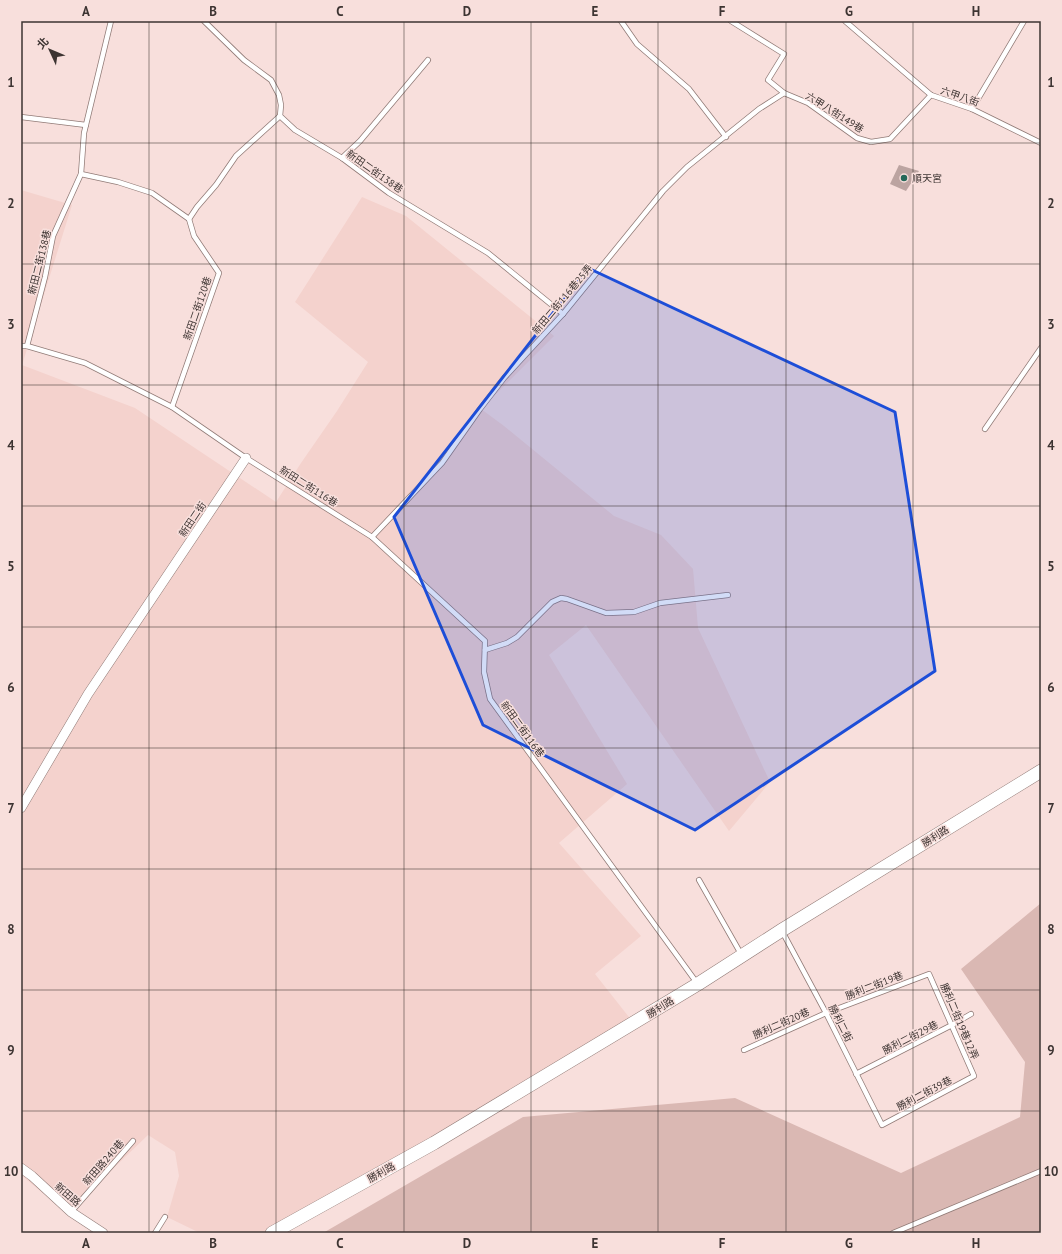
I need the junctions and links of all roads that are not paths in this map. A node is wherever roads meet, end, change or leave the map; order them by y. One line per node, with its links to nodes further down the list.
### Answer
1 (111, 21): 13 (lane, 新田二街138巷)
2 (204, 21): 11 (lane)
3 (621, 21): 14 (lane)
4 (731, 21): 8 (lane, 六甲八街149巷)
5 (845, 21): 9 (lane, 六甲八街)
6 (1024, 21): 10 (lane)
7 (428, 60): 16 (lane)
8 (784, 93): 9 (lane, 六甲八街149巷); 14 (lane, 新田二街116巷25弄)
9 (931, 95): 10 (lane, 六甲八街)
10 (972, 109): 15 (lane, 六甲八街)
11 (280, 116): 16 (lane, 新田二街138巷); 18 (lane)
12 (21, 117): 13 (lane)
13 (86, 125): 17 (lane, 新田二街138巷)
14 (726, 137): 19 (lane, 新田二街116巷25弄)
15 (1041, 143)
16 (342, 158): 19 (lane, 新田二街138巷)
17 (81, 174): 18 (lane); 21 (lane, 新田二街138巷)
18 (189, 219): 23 (lane, 新田二街120巷)
19 (563, 314): 26 (lane, 新田二街116巷25弄)
20 (21, 346): 21 (lane)
21 (27, 346): 23 (lane)
22 (1041, 348): 24 (lane)
23 (172, 407): 25 (lane)
24 (985, 430)
25 (246, 458): 26 (lane, 新田二街116巷); 30 (street, 新田二街)
26 (372, 537): 28 (lane, 新田二街116巷)
27 (728, 595): 28 (lane)
28 (485, 650): 35 (lane, 新田二街116巷)
29 (1041, 770): 32 (street, 勝利路)
30 (21, 808)
31 (699, 880): 33 (lane)
32 (782, 930): 33 (street, 勝利路); 36 (lane, 勝利二街)
33 (741, 956): 35 (street, 勝利路)
34 (929, 974): 36 (lane, 勝利二街19巷); 38 (lane, 勝利二街19巷12弄)
35 (698, 984): 50 (street, 勝利路)
36 (826, 1013): 39 (lane, 勝利二街20巷); 40 (lane, 勝利二街)
37 (971, 1014): 38 (lane, 勝利二街29巷)
38 (952, 1025): 40 (lane, 勝利二街29巷); 41 (lane, 勝利二街19巷12弄)
39 (744, 1050)
40 (856, 1074): 42 (lane, 勝利二街)
41 (974, 1076): 42 (lane, 勝利二街39巷)
42 (882, 1125)
43 (133, 1141): 46 (lane, 新田路240巷)
44 (21, 1168): 46 (street, 新田路)
45 (1041, 1171): 51 (lane)
46 (71, 1212): 48 (street, 新田路)
47 (165, 1217): 49 (lane)
48 (103, 1233)
49 (154, 1233)
50 (272, 1233)
51 (893, 1233)

